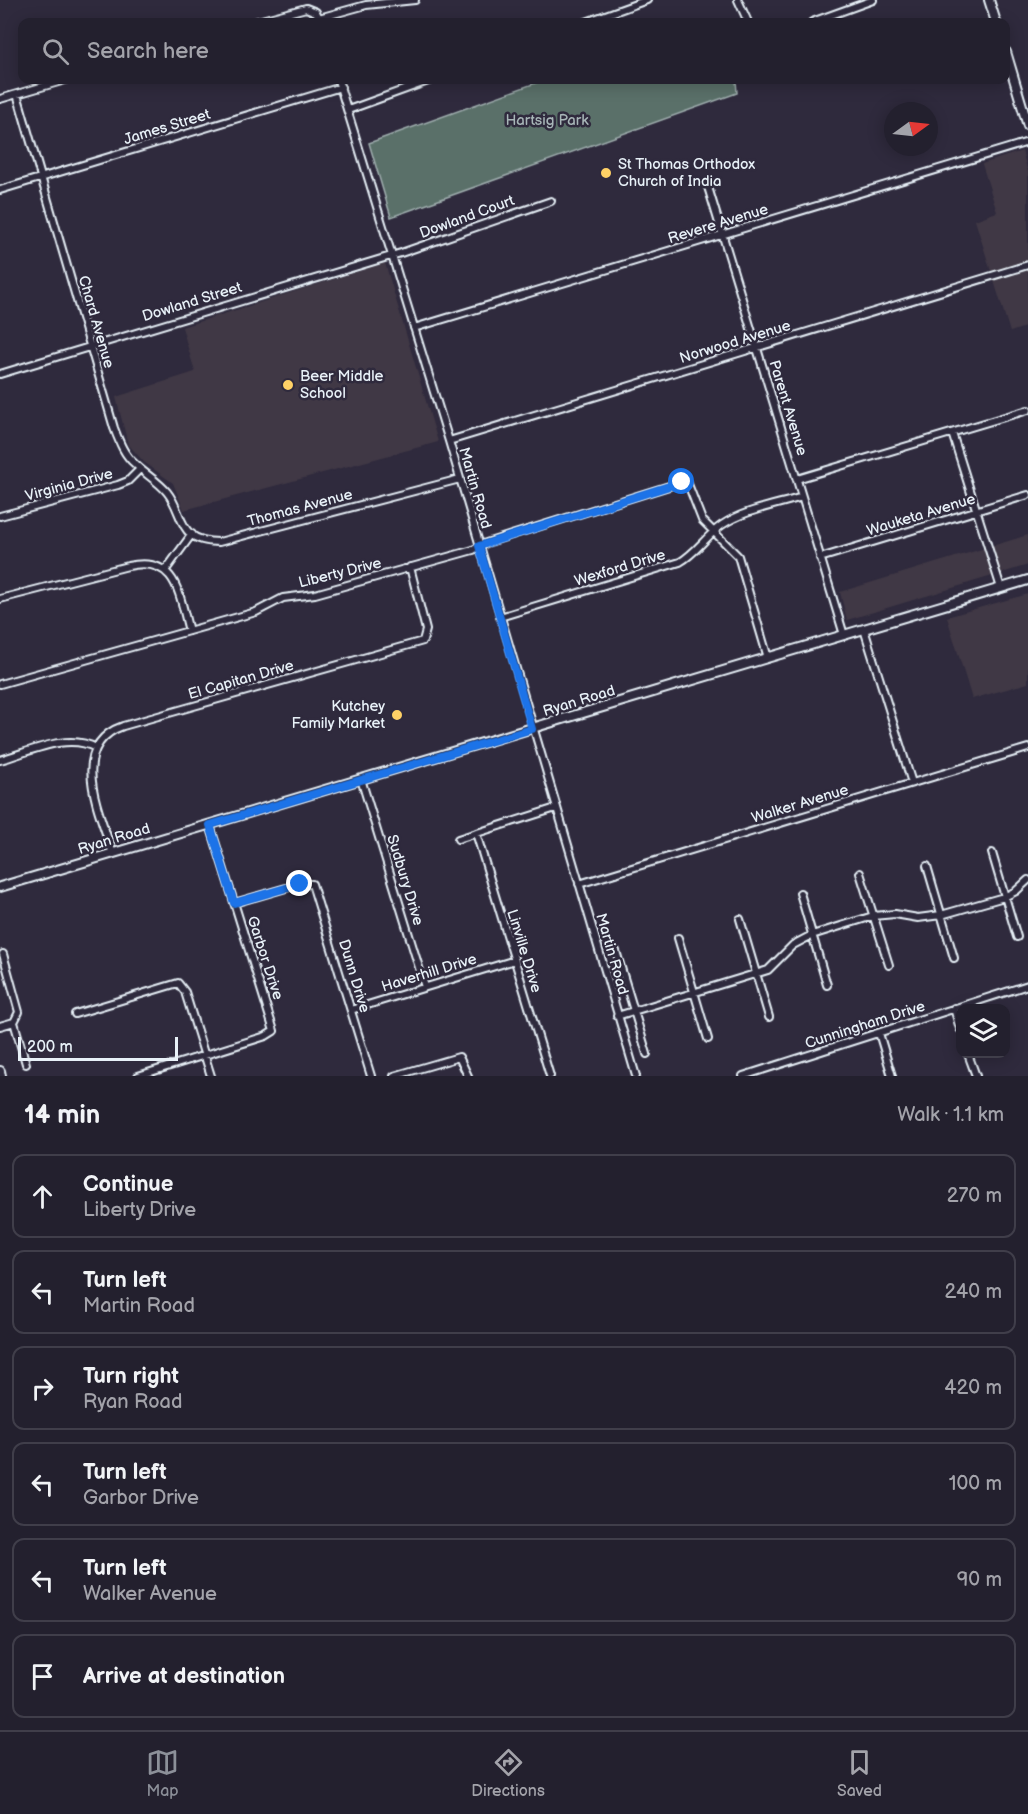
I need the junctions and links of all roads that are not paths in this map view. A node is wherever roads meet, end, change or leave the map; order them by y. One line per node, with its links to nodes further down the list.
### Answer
1 (415, 0): 8 (street)
2 (647, 0): 9 (street)
3 (738, 0): 10 (street)
4 (873, 0): 11 (street)
5 (989, 0): 12 (main road)
6 (269, 18): 7 (street)
7 (319, 18)
8 (326, 18)
9 (597, 18)
10 (746, 18)
11 (823, 18)
12 (995, 18)
13 (1010, 68): 21 (main road)
14 (51, 84): 18 (street)
15 (339, 84): 17 (street, Martin Road)
16 (420, 84): 20 (street)
17 (340, 87): 20 (street, Martin Road); 23 (street, James Street)
18 (17, 94): 19 (street); 23 (street, Chard Avenue)
19 (0, 99)
20 (348, 110): 28 (street, Martin Road)
21 (1028, 126)
22 (1028, 142): 27 (street, Revere Avenue)
23 (41, 178): 25 (street, James Street); 31 (street, Chard Avenue)
24 (708, 187): 27 (street, Parent Avenue)
25 (0, 190)
26 (550, 201): 28 (street, Dowland Court)
27 (723, 235): 30 (street, Revere Avenue); 32 (street, Parent Avenue)
28 (392, 254): 30 (street, Martin Road); 31 (street, Dowland Street)
29 (1028, 265): 32 (street, Norwood Avenue)
30 (414, 328): 36 (street, Martin Road)
31 (91, 346): 33 (street, Dowland Street); 37 (street, Chard Avenue)
32 (758, 348): 36 (street, Norwood Avenue); 39 (street, Parent Avenue)
33 (0, 374)
34 (1028, 410): 35 (street)
35 (952, 433): 39 (street); 42 (street)
36 (449, 441): 38 (street, Martin Road)
37 (140, 469): 43 (street, Virginia Drive); 45 (street, Chard Avenue)
38 (460, 479): 45 (street, Thomas Avenue); 46 (street, Martin Road)
39 (797, 479): 41 (street, Parent Avenue)
40 (1028, 495): 42 (street, Wauketa Avenue)
41 (802, 497): 44 (street, Wexford Drive); 47 (street, Parent Avenue)
42 (977, 511): 47 (street, Wauketa Avenue); 51 (street)
43 (0, 516)
44 (714, 532): 46 (street, Liberty Drive); 53 (street, Wexford Drive); 57 (street)
45 (192, 534): 49 (street)
46 (479, 546): 48 (street, Liberty Drive); 53 (street, Martin Road)
47 (820, 558): 56 (street, Parent Avenue)
48 (410, 567): 55 (street, Liberty Drive); 60 (street, El Capitan Drive)
49 (165, 571): 52 (street); 55 (street)
50 (1028, 580): 51 (main road, Ryan Road)
51 (1001, 588): 54 (main road, Ryan Road)
52 (0, 599)
53 (500, 617): 59 (street, Martin Road)
54 (864, 629): 56 (main road, Ryan Road); 64 (street)
55 (189, 631): 58 (street, Liberty Drive)
56 (844, 635): 57 (main road, Ryan Road)
57 (768, 658): 59 (main road, Ryan Road)
58 (0, 684)
59 (532, 729): 63 (main road, Ryan Road); 65 (street, Martin Road)
60 (96, 748): 62 (street); 70 (street)
61 (1028, 748): 64 (street, Walker Avenue)
62 (0, 760)
63 (361, 779): 66 (main road, Ryan Road); 93 (street, Sudbury Drive)
64 (912, 783): 74 (street, Walker Avenue)
65 (556, 808): 67 (street); 74 (street, Martin Road)
66 (210, 825): 70 (main road, Ryan Road); 78 (street, Garbor Drive)
67 (476, 833): 68 (street); 88 (street, Linville Drive)
68 (458, 839)
69 (992, 853): 77 (street)
70 (113, 854): 75 (main road, Ryan Road)
71 (927, 866): 79 (street)
72 (860, 873): 80 (street)
73 (1028, 880): 77 (street)
74 (579, 884): 100 (street, Martin Road)
75 (0, 887)
76 (800, 893): 82 (street)
77 (1004, 897): 79 (street); 83 (street)
78 (234, 903): 96 (street, Dunn Drive); 107 (street, Garbor Drive)
79 (941, 915): 80 (street); 87 (street)
80 (873, 916): 82 (street); 89 (street)
81 (740, 919): 90 (street)
82 (812, 935): 90 (street); 91 (street)
83 (1017, 937)
84 (678, 938): 94 (street)
85 (616, 951): 97 (street)
86 (3, 954): 102 (street)
87 (954, 958)
88 (514, 960): 93 (street, Haverhill Drive); 117 (street, Linville Drive)
89 (889, 965)
90 (756, 975): 94 (street); 101 (street)
91 (827, 985)
92 (1028, 985): 95 (street, Cunningham Drive)
93 (425, 987): 96 (street, Haverhill Drive)
94 (694, 993): 97 (street); 105 (street)
95 (954, 1008): 99 (street); 104 (street, Cunningham Drive)
96 (351, 1010): 114 (street, Dunn Drive)
97 (634, 1011): 100 (street); 106 (street)
98 (75, 1014): 107 (street)
99 (956, 1015)
100 (617, 1016): 118 (street, Martin Road)
101 (769, 1017)
102 (14, 1022): 103 (street); 109 (street)
103 (0, 1026)
104 (879, 1033): 119 (street, Cunningham Drive); 120 (street)
105 (708, 1039)
106 (647, 1054)
107 (205, 1056): 112 (street); 113 (street)
108 (970, 1058): 121 (street)
109 (26, 1064)
110 (0, 1071): 111 (main road)
111 (1, 1076)
112 (138, 1076)
113 (211, 1076)
114 (371, 1076)
115 (394, 1076): 116 (street)
116 (468, 1076)
117 (550, 1076)
118 (636, 1076)
119 (743, 1076)
120 (892, 1076)
121 (976, 1076)

